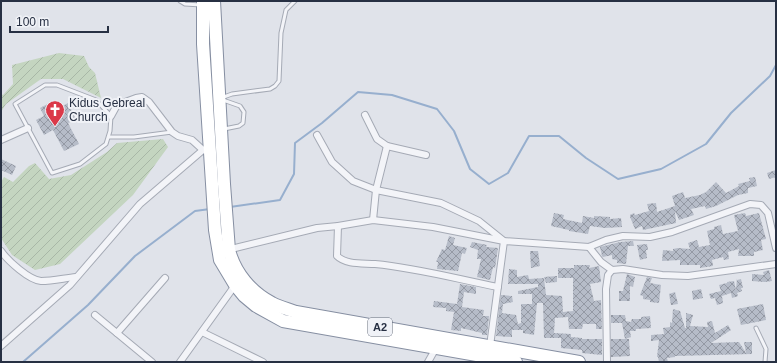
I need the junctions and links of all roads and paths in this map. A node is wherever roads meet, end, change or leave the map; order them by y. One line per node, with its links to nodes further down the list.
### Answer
1 (180, 1): 3 (lane)
2 (295, 1): 4 (lane)
3 (206, 2): 4 (highway, A2); 14 (highway, A2)
4 (219, 99): 8 (highway, A2); 8 (lane)
5 (365, 115): 13 (street)
6 (111, 116): 7 (lane); 9 (street); 11 (lane)
7 (28, 128): 11 (lane); 12 (street)
8 (221, 130): 14 (highway, A2)
9 (172, 132): 11 (lane); 14 (street)
10 (317, 135): 16 (street)
11 (109, 137)
12 (1, 140)
13 (387, 146): 15 (street); 16 (street)
14 (211, 150): 23 (highway, A2); 26 (street)
15 (426, 155)
16 (376, 190): 17 (street); 19 (street)
17 (373, 220): 18 (street); 19 (street)
18 (338, 226): 23 (street); 29 (street)
19 (504, 241): 20 (street); 29 (street)
20 (589, 247): 21 (street); 25 (street)
21 (776, 248)
22 (1, 251): 26 (street)
23 (224, 251): 28 (highway, A2)
24 (776, 264): 25 (street)
25 (612, 270): 43 (street)
26 (76, 277): 35 (street)
27 (165, 278): 33 (street)
28 (238, 281): 32 (street); 34 (highway, A2)
29 (498, 287): 36 (street)
30 (95, 315): 33 (street)
31 (756, 328): 44 (lane)
32 (202, 332): 38 (street); 39 (street)
33 (117, 333): 37 (street)
34 (437, 342): 36 (highway, A2); 40 (street); 41 (highway, A2)
35 (1, 346)
36 (490, 346): 42 (highway, A2)
37 (152, 362)
38 (180, 362)
39 (263, 362)
40 (428, 362)
41 (516, 362)
42 (579, 362)
43 (607, 362)
44 (765, 362)

